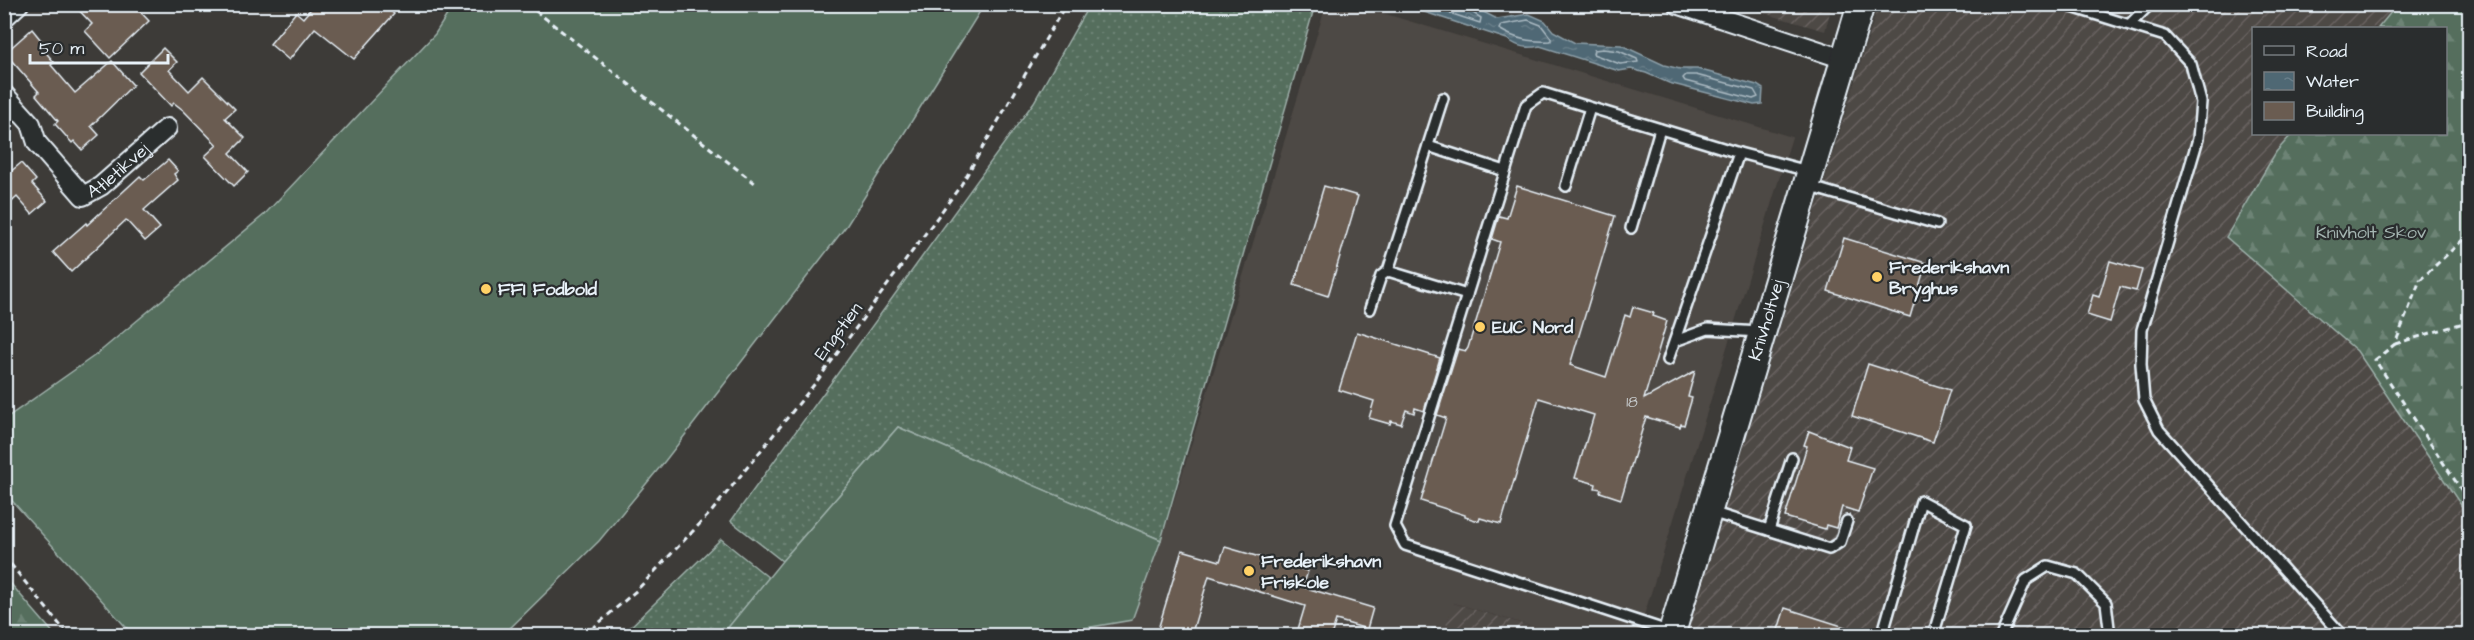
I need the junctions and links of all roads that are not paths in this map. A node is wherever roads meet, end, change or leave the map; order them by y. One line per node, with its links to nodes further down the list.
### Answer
1 (20, 4): 6 (street)
2 (1677, 4): 8 (street)
3 (1861, 4): 8 (street, Knivholtvej)
4 (2062, 4): 7 (lane)
5 (2150, 4): 7 (lane)
6 (4, 18)
7 (2130, 24): 36 (lane)
8 (1844, 59): 17 (street, Knivholtvej)
9 (4, 94): 12 (street, Atletikvej)
10 (1443, 98): 14 (lane)
11 (1590, 108): 13 (lane); 16 (lane); 18 (lane)
12 (167, 128)
13 (1660, 129): 15 (lane); 20 (lane)
14 (1428, 146): 16 (lane); 21 (lane)
15 (1739, 153): 17 (lane); 25 (lane)
16 (1505, 171): 22 (lane)
17 (1808, 178): 19 (lane); 24 (street, Knivholtvej)
18 (1566, 186)
19 (1937, 224)
20 (1631, 228)
21 (1388, 271): 22 (lane); 23 (lane)
22 (1467, 295): 31 (lane)
23 (1370, 309)
24 (1762, 332): 25 (lane); 28 (street, Knivholtvej)
25 (1675, 340): 26 (lane)
26 (1668, 360)
27 (1792, 458): 30 (lane)
28 (1709, 511): 30 (lane); 31 (street, Knivholtvej)
29 (1846, 520): 30 (lane)
30 (1769, 530)
31 (1672, 634)
32 (1882, 636): 33 (lane)
33 (1933, 636)
34 (2001, 636): 35 (lane)
35 (2110, 636)
36 (2343, 636)

